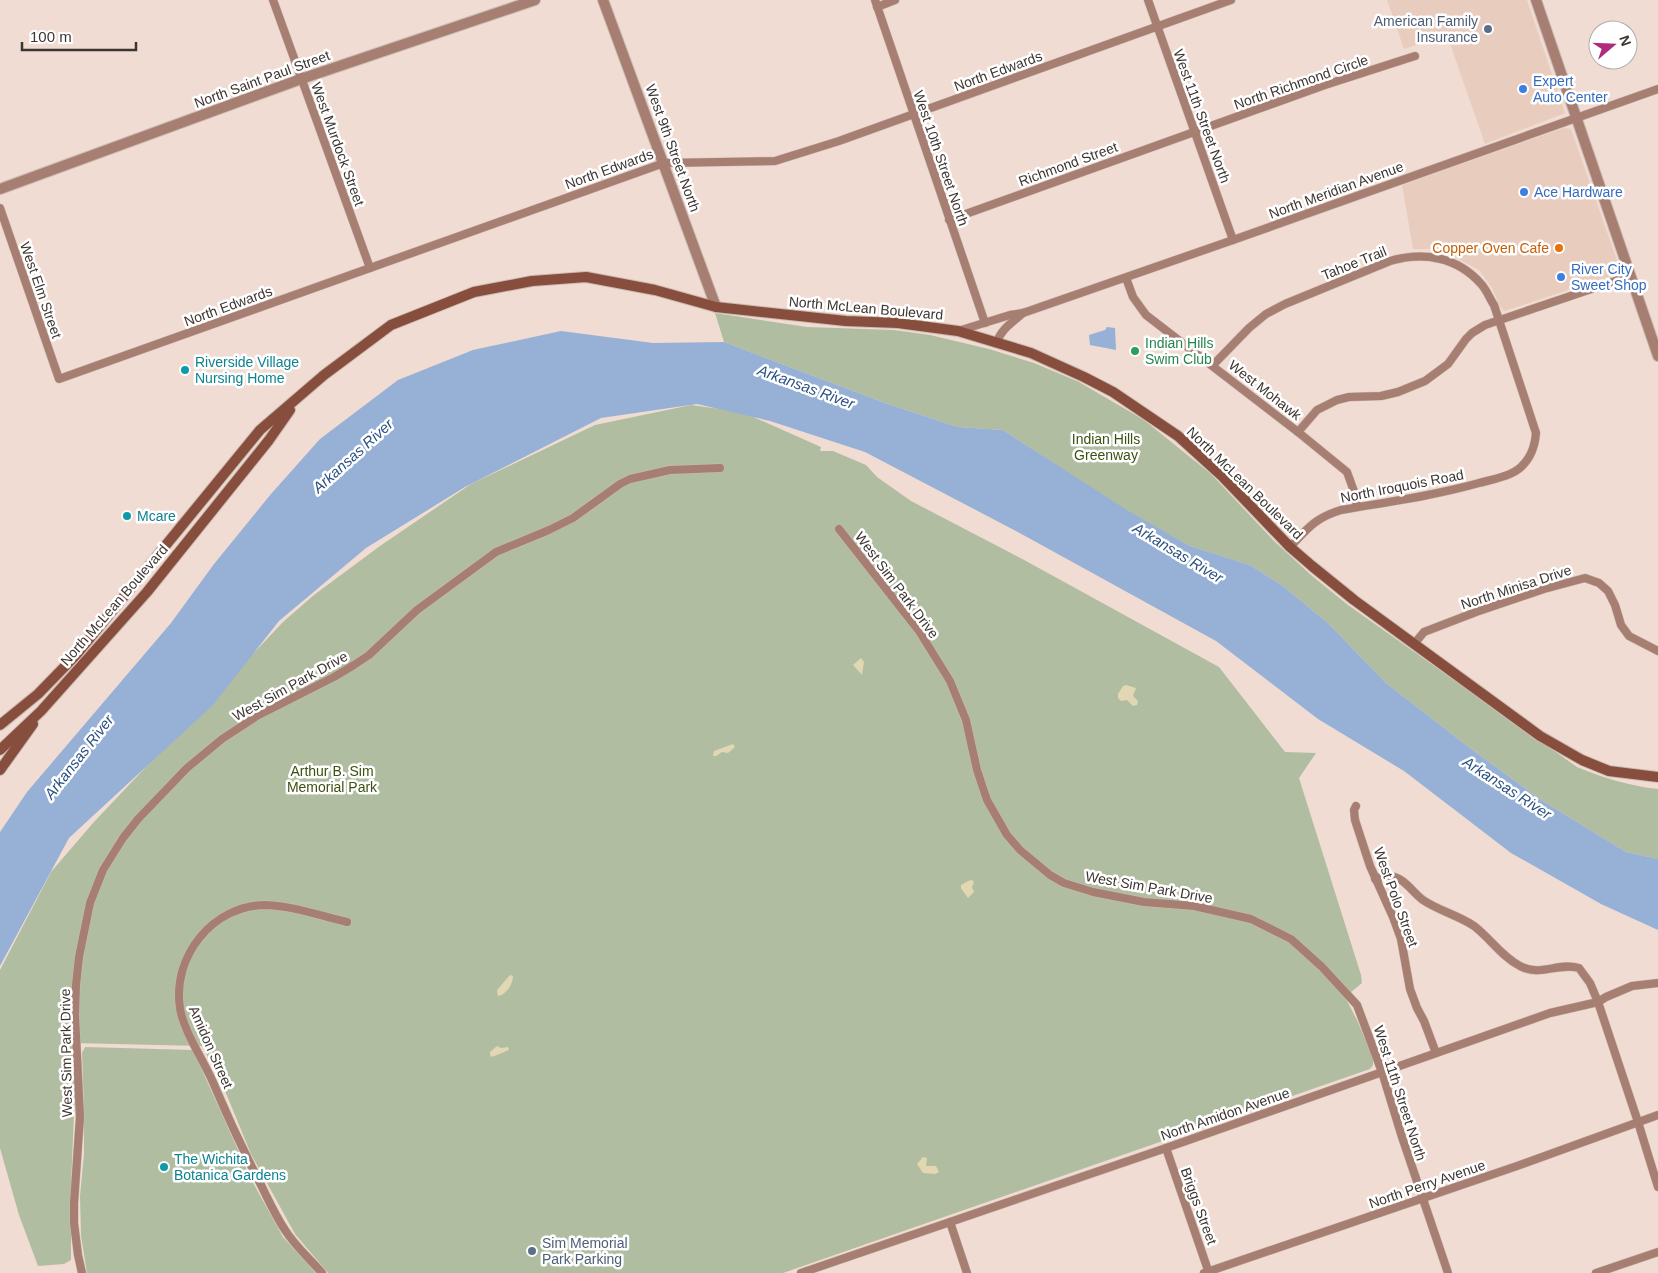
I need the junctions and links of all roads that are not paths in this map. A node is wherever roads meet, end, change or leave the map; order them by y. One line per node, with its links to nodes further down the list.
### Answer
1 (273, 0): 11 (street, West Murdock Street)
2 (535, 0): 11 (street, North Saint Paul Street)
3 (603, 0): 16 (street, West 9th Street North)
4 (896, 0): 8 (street)
5 (1148, 0): 9 (street, West 11th Street North)
6 (1231, 0): 9 (street, North Edwards)
7 (1536, 0): 14 (street)
8 (876, 3): 13 (street, West 10th Street North)
9 (1157, 28): 13 (street, North Edwards); 15 (street, West 11th Street North)
10 (1415, 56): 15 (street, North Richmond Circle)
11 (301, 79): 17 (street, North Saint Paul Street); 21 (street, West Murdock Street)
12 (1658, 89): 14 (street, North Meridian Avenue)
13 (913, 114): 16 (street, North Edwards); 19 (street, West 10th Street North)
14 (1576, 118): 20 (street, North Meridian Avenue); 22 (street)
15 (1194, 132): 19 (street, Richmond Street); 20 (street, West 11th Street North)
16 (664, 163): 21 (street, North Edwards); 24 (street, West 9th Street North)
17 (0, 189)
18 (0, 208): 32 (street, West Elm Street)
19 (949, 220): 27 (street, West 10th Street North)
20 (1233, 240): 23 (street, North Meridian Avenue)
21 (370, 268): 32 (street, North Edwards)
22 (1630, 276): 26 (street); 30 (street)
23 (1126, 278): 25 (street, North Meridian Avenue); 31 (street, West Mohawk)
24 (716, 306): 28 (main road, North McLean Boulevard); 33 (main road, North McLean Boulevard)
25 (1023, 313): 27 (street, North Meridian Avenue); 29 (street, North Meridian Avenue)
26 (1499, 320): 31 (street, Tahoe Trail); 34 (street); 36 (street, North Iroquois Road)
27 (985, 323): 28 (street, North Meridian Avenue)
28 (958, 331): 29 (main road, North McLean Boulevard)
29 (997, 342): 38 (main road, North McLean Boulevard)
30 (1658, 356)
31 (1213, 365): 34 (street, West Mohawk)
32 (59, 379)
33 (296, 401): 41 (main road, North McLean Boulevard); 42 (main road, North McLean Boulevard)
34 (1298, 432): 36 (street, West Mohawk)
35 (720, 468): 62 (street, West Sim Park Drive)
36 (1357, 507): 38 (street, North Iroquois Road)
37 (839, 529): 51 (street, West Sim Park Drive)
38 (1290, 548): 39 (main road, North McLean Boulevard)
39 (1414, 644): 40 (street, North Minisa Drive); 45 (main road, North McLean Boulevard)
40 (1658, 651)
41 (41, 711): 43 (main road, North McLean Boulevard); 44 (main road)
42 (0, 725)
43 (0, 750)
44 (0, 770)
45 (1658, 778)
46 (1356, 806): 47 (street, West Polo Street)
47 (1375, 879): 50 (street); 52 (street, West Polo Street)
48 (347, 922): 63 (street, Amidon Street)
49 (1658, 983): 50 (street, North Amidon Avenue)
50 (1598, 1002): 52 (street, North Amidon Avenue); 55 (street)
51 (1357, 1005): 53 (street, West 11th Street North)
52 (1436, 1053): 53 (street, North Amidon Avenue)
53 (1382, 1072): 56 (street, North Amidon Avenue); 58 (street, West 11th Street North)
54 (1658, 1115): 55 (street, North Perry Avenue)
55 (1638, 1122): 57 (street); 58 (street, North Perry Avenue)
56 (1166, 1148): 59 (street, North Amidon Avenue); 61 (street, Briggs Street)
57 (1658, 1187)
58 (1422, 1199): 61 (street, North Perry Avenue); 66 (street, West 11th Street North)
59 (950, 1222): 64 (street, North Amidon Avenue); 65 (street)
60 (1658, 1252): 67 (street)
61 (1207, 1272)
62 (82, 1273)
63 (322, 1273)
64 (801, 1273)
65 (967, 1273)
66 (1448, 1273)
67 (1596, 1273)

